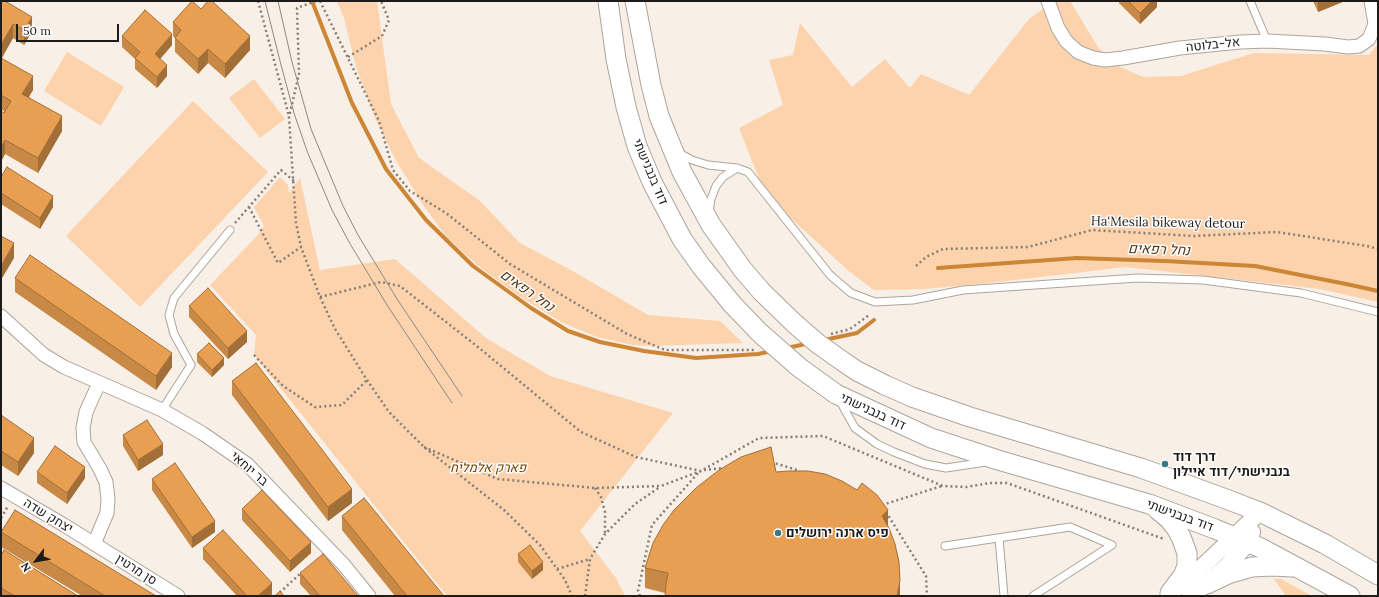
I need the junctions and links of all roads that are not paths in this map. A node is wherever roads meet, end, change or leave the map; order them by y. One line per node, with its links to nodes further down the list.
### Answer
1 (608, 1): 14 (main road, דוד בנבנישתי, bridge)
2 (635, 1): 7 (main road)
3 (1048, 1): 6 (street, אל-בלוטה)
4 (1250, 1): 6 (lane)
5 (1371, 1): 6 (street, אל-בלוטה)
6 (1267, 41)
7 (672, 149): 8 (lane); 9 (main road)
8 (737, 168): 9 (lane); 11 (lane)
9 (712, 225): 19 (main road, bridge)
10 (230, 230): 15 (lane)
11 (1378, 312)
12 (1, 316): 13 (street, בר יוחאי)
13 (99, 383): 15 (street, בר יוחאי); 22 (street)
14 (836, 394): 16 (main road, דוד בנבנישתי); 16 (lane)
15 (162, 410): 29 (street, בר יוחאי)
16 (998, 460): 18 (main road, דוד בנבנישתי)
17 (1, 488): 22 (street, יצחק שדה)
18 (1148, 504): 21 (main road, דוד בנבנישתי); 27 (main road)
19 (1260, 512): 21 (street); 25 (main road)
20 (999, 538): 23 (lane); 30 (lane); 31 (lane)
21 (1241, 539): 24 (main road, דוד בנבנישתי); 26 (street); 27 (street)
22 (94, 544): 28 (street, סן מרטין)
23 (945, 546)
24 (1300, 568): 26 (main road); 33 (main road, דוד בנבנישתי)
25 (1378, 575)
26 (1206, 584): 32 (street)
27 (1168, 594)
28 (178, 596)
29 (369, 596)
30 (1004, 596)
31 (1033, 596)
32 (1190, 596)
33 (1350, 596)

